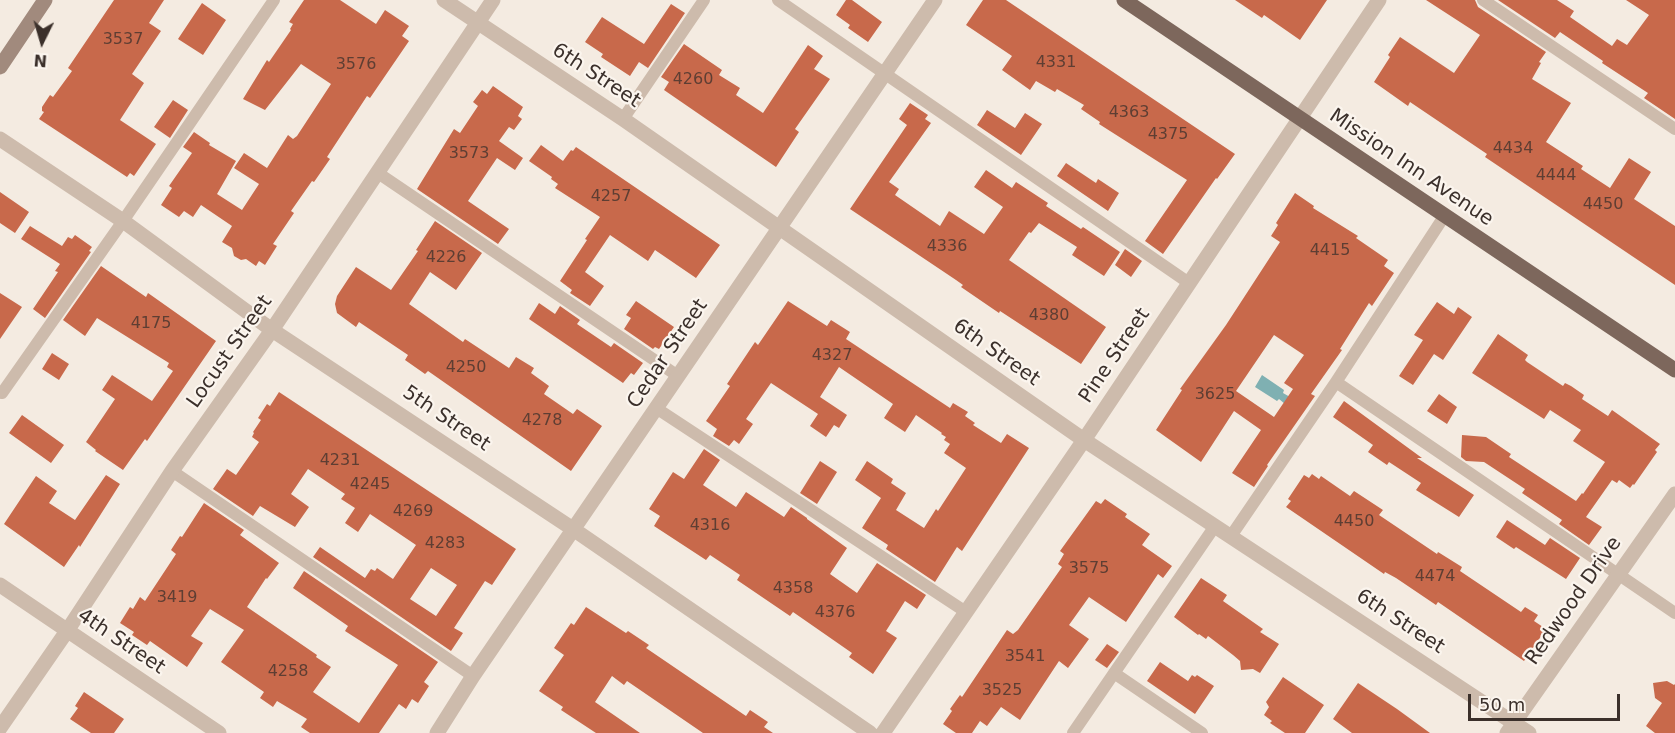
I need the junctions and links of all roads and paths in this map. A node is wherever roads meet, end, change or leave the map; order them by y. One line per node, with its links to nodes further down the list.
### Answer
1 (45, 0): 12 (street)
2 (273, 0): 20 (lane)
3 (444, 0): 11 (street, 6th Street)
4 (493, 0): 11 (street, Locust Street)
5 (704, 0): 14 (lane)
6 (778, 0): 13 (lane)
7 (935, 0): 13 (street, Cedar Street)
8 (1124, 0): 15 (main road, Mission Inn Avenue)
9 (1378, 0): 15 (street, Pine Street)
10 (1483, 0): 16 (lane)
11 (477, 23): 14 (street, 6th Street); 18 (street, Locust Street)
12 (0, 67)
13 (885, 75): 21 (street, Cedar Street); 22 (lane)
14 (623, 118): 21 (street, 6th Street)
15 (1300, 118): 19 (main road, Mission Inn Avenue); 22 (street, Pine Street)
16 (1675, 129)
17 (0, 139): 20 (street, 5th Street)
18 (378, 173): 23 (street, Locust Street); 25 (lane)
19 (1444, 215): 24 (main road, Mission Inn Avenue); 26 (lane)
20 (123, 221): 23 (street, 5th Street); 27 (lane)
21 (780, 227): 25 (street, Cedar Street); 29 (street, 6th Street)
22 (1189, 283): 29 (street, Pine Street)
23 (272, 330): 30 (street, Locust Street); 33 (street, 5th Street)
24 (1675, 370)
25 (678, 376): 28 (street, Cedar Street)
26 (1336, 382): 34 (lane); 35 (lane)
27 (2, 393)
28 (656, 408): 33 (street, Cedar Street); 37 (lane)
29 (1084, 440): 32 (street, 6th Street); 37 (street, Pine Street)
30 (172, 471): 39 (street, Locust Street); 41 (lane)
31 (1675, 494): 35 (street, Redwood Drive)
32 (1215, 526): 34 (street, 6th Street); 40 (lane)
33 (573, 529): 41 (street, Cedar Street); 46 (street, 5th Street)
34 (1231, 536): 43 (street, 6th Street)
35 (1618, 575): 38 (lane); 43 (street, Redwood Drive)
36 (0, 585): 39 (street, 4th Street)
37 (966, 612): 47 (street, Pine Street)
38 (1675, 613)
39 (67, 631): 42 (street, Locust Street); 44 (street, 4th Street)
40 (1114, 673): 48 (lane); 49 (lane)
41 (473, 676): 45 (street, Cedar Street)
42 (0, 728)
43 (1510, 728): 50 (street, 6th Street)
44 (219, 733)
45 (437, 733)
46 (870, 733)
47 (883, 733)
48 (1073, 733)
49 (1202, 733)
50 (1529, 733)

